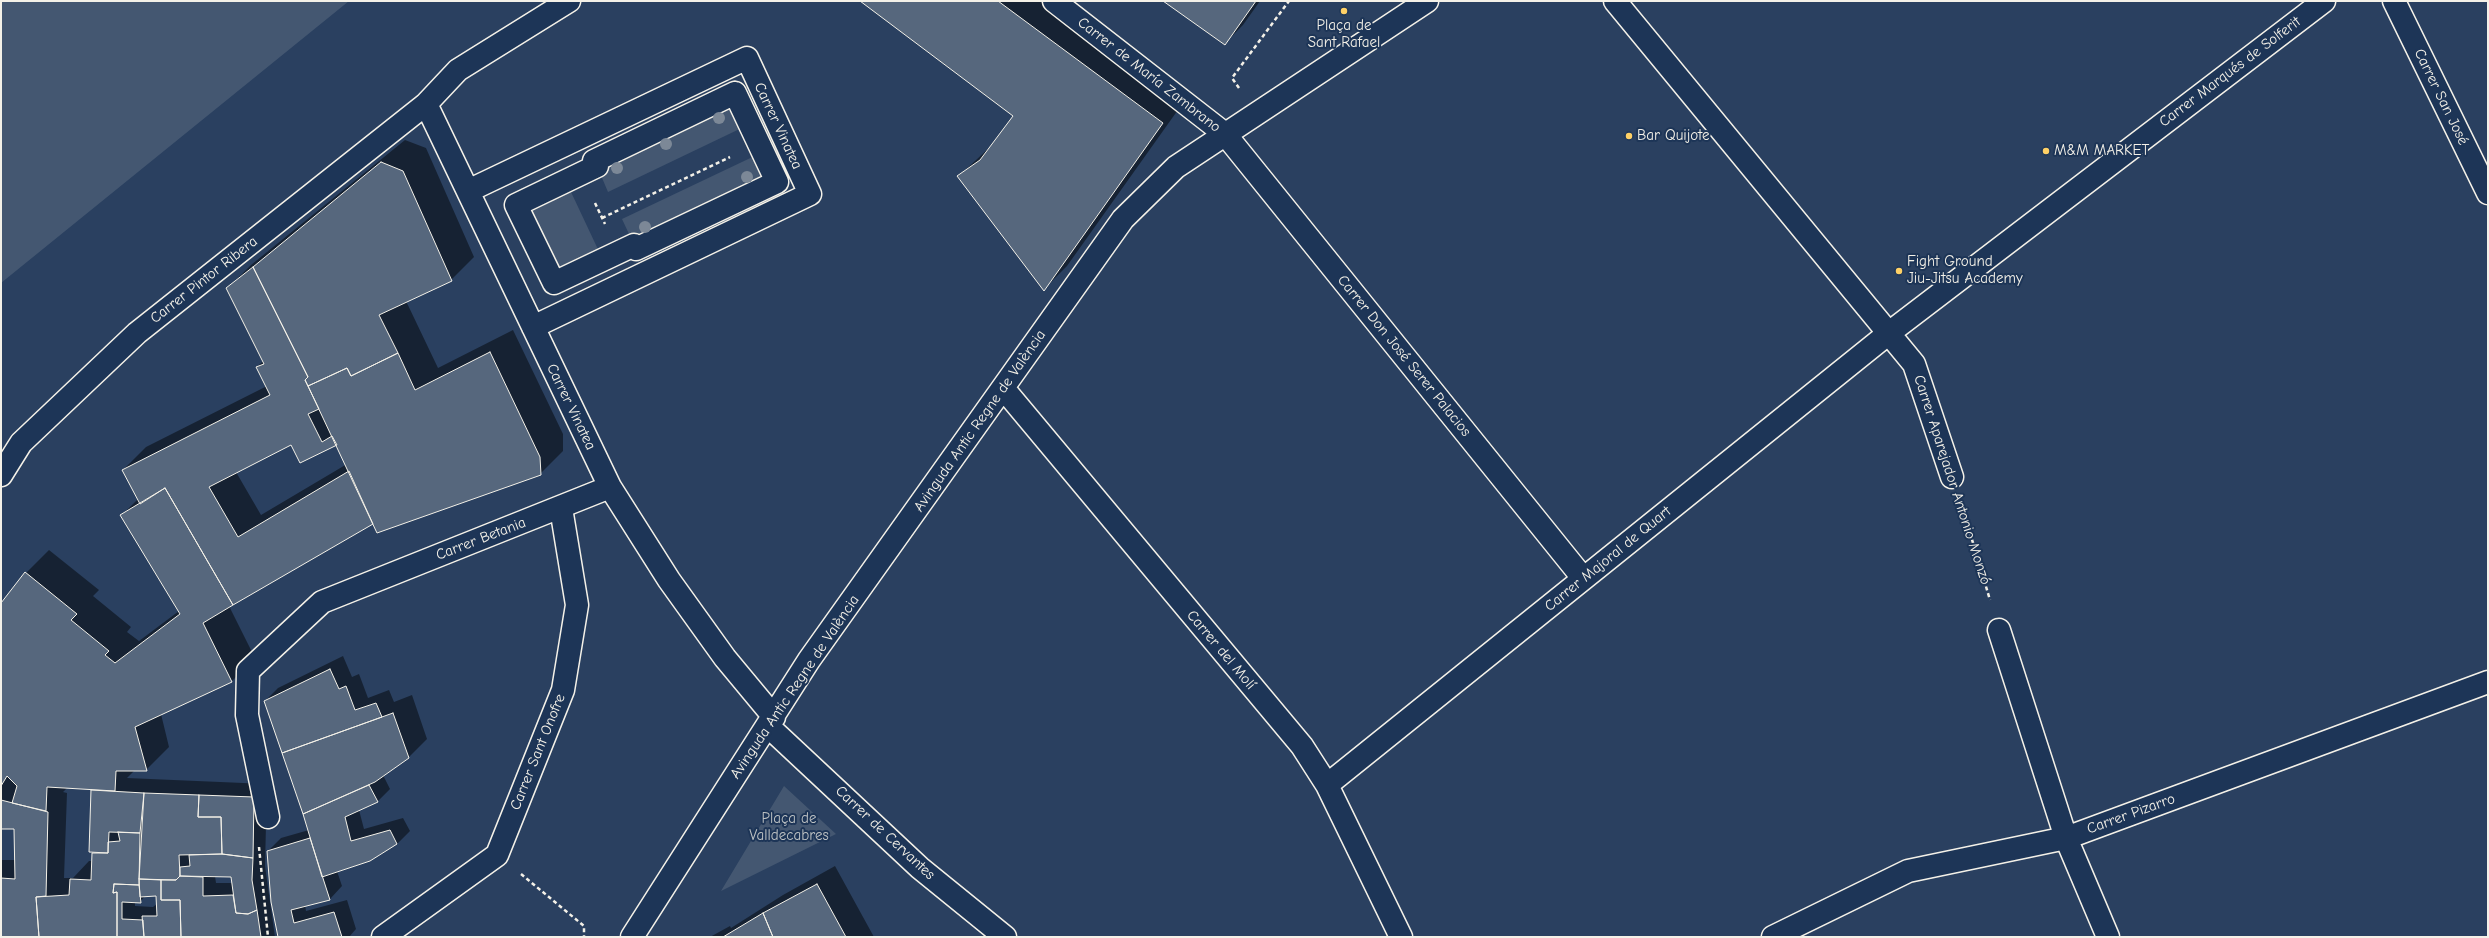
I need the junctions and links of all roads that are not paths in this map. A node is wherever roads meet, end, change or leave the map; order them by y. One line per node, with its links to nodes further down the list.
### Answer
1 (569, 1): 7 (street, Carrer Pintor Ribera)
2 (1054, 1): 8 (street, Carrer de María Zambrano)
3 (1427, 1): 8 (street, Avinguda Antic Regne de València)
4 (1615, 1): 13 (street, Carrer Aparejador Antonio Monzó)
5 (2324, 1): 13 (street, Carrer Marqués de Solferit)
6 (2394, 1): 10 (street, Carrer San José)
7 (426, 104): 9 (street, Carrer Vinatea); 15 (street, Carrer Pintor Ribera)
8 (1225, 134): 14 (street, Avinguda Antic Regne de València); 19 (street, Carrer Don José Serer Palacios)
9 (468, 191): 12 (street, Carrer Vinatea); 12 (street, Carrer Vinatea)
10 (2488, 193)
11 (619, 252): 11 (street)
12 (533, 327): 17 (street, Carrer Vinatea)
13 (1889, 333): 16 (street, Carrer Aparejador Antonio Monzó); 19 (street, Carrer Majoral de Quart)
14 (1003, 388): 22 (street, Avinguda Antic Regne de València); 23 (street, Carrer del Molí)
15 (1, 476)
16 (1952, 477)
17 (610, 487): 18 (street, Carrer Betania); 22 (street)
18 (561, 508): 24 (street, Carrer Betania); 26 (street, Carrer Sant Onofre)
19 (1583, 578): 23 (street, Carrer Majoral de Quart)
20 (1999, 630): 25 (street)
21 (2488, 682): 25 (street, Carrer Pizarro)
22 (771, 721): 27 (street, Avinguda Antic Regne de València); 28 (street, Carrer de Cervantes)
23 (1327, 785): 29 (street, Carrer del Molí)
24 (268, 818)
25 (2066, 838): 30 (street, Carrer Pizarro); 31 (street)
26 (383, 937)
27 (632, 937)
28 (1005, 937)
29 (1401, 937)
30 (1773, 937)
31 (2108, 937)

